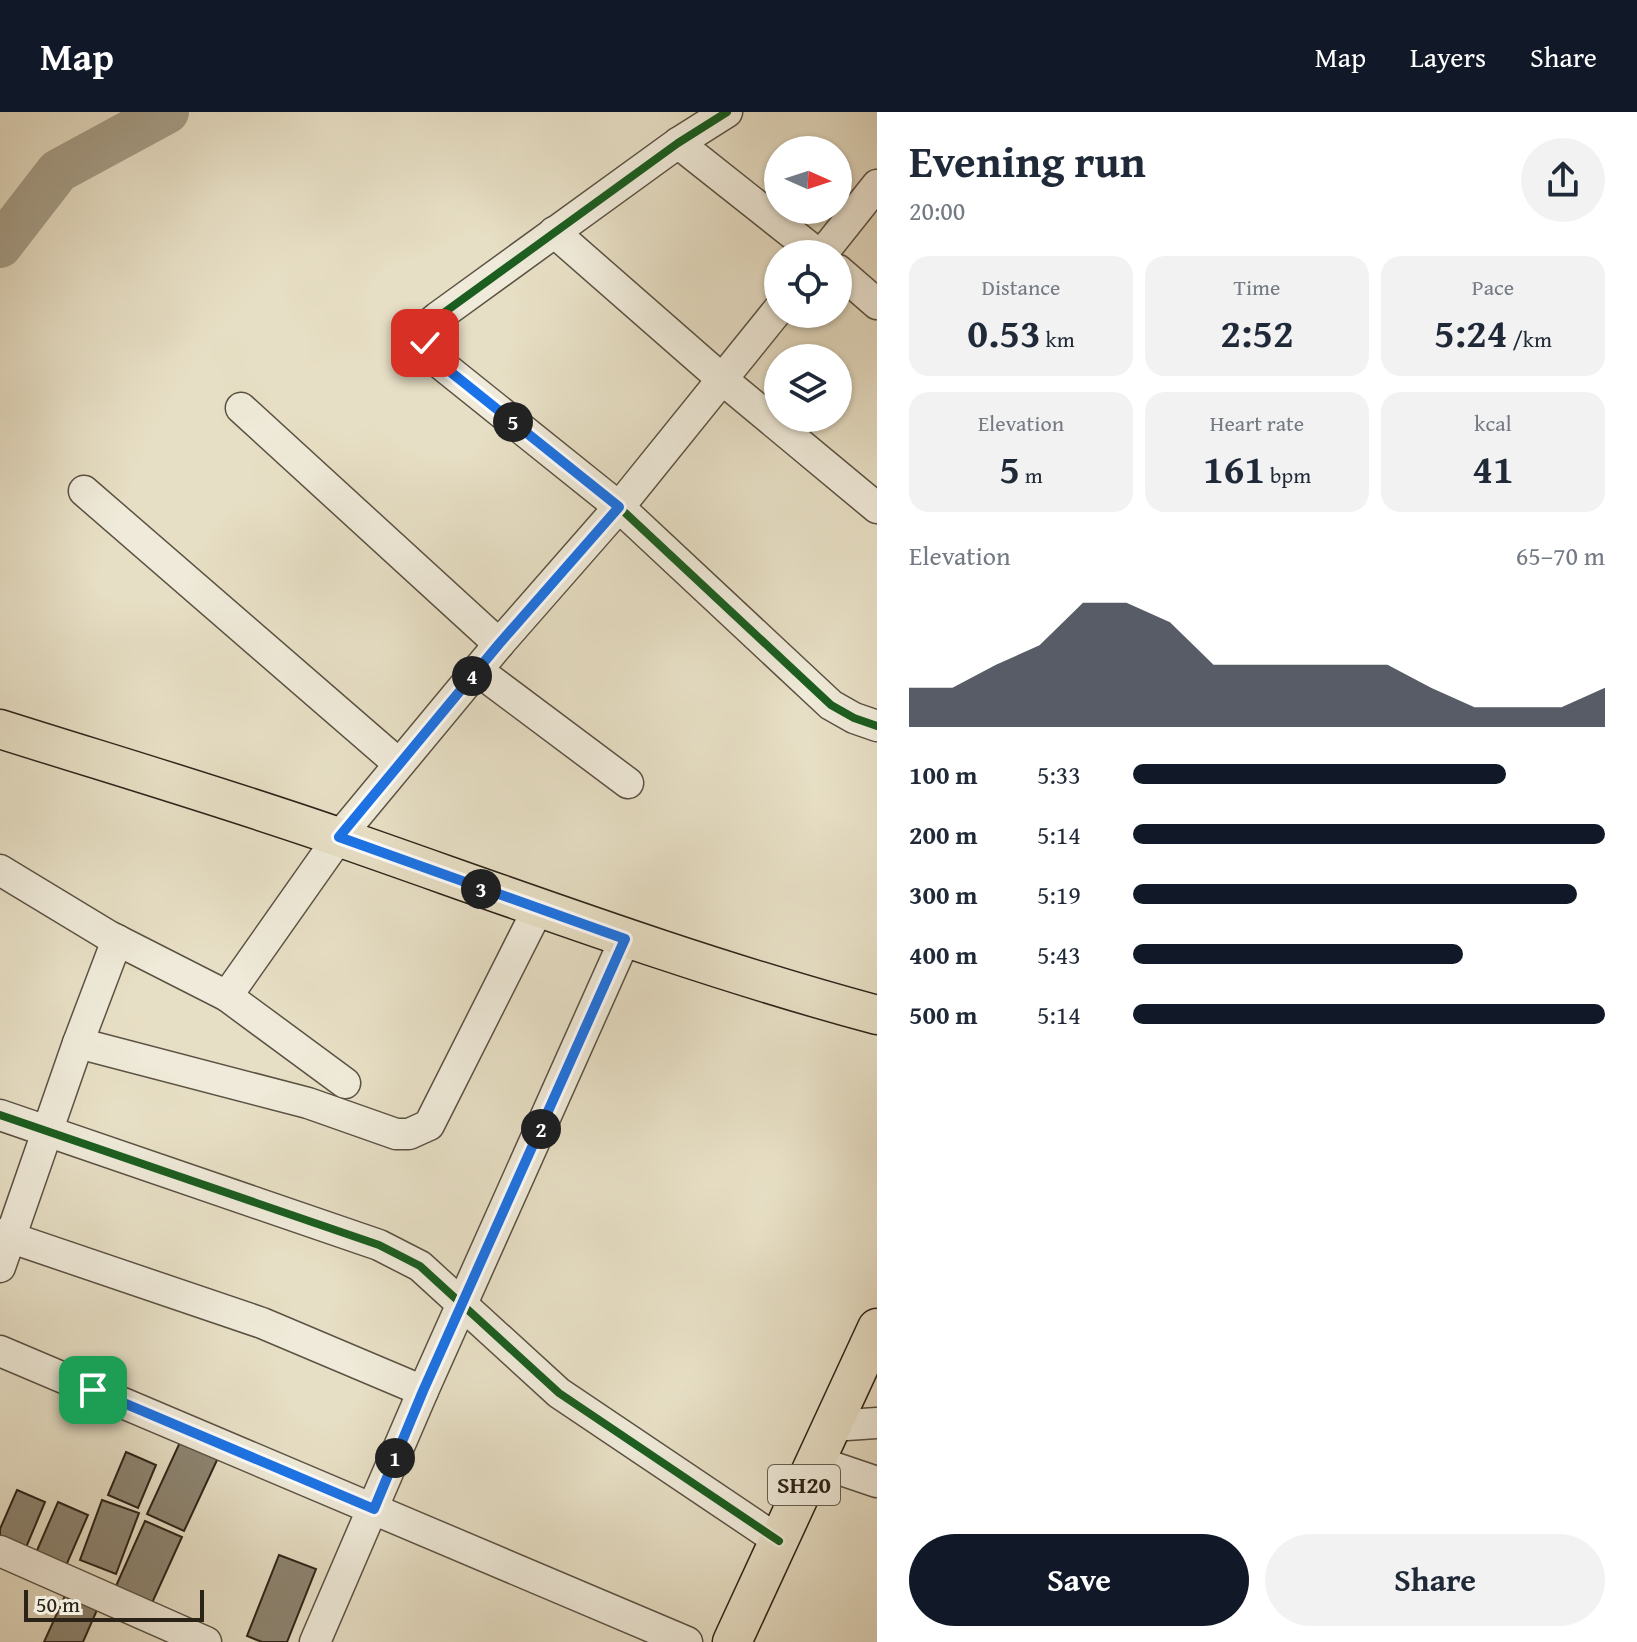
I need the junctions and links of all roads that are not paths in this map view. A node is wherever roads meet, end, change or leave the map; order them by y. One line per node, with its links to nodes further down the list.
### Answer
1 (727, 112): 2 (street)
2 (678, 143): 4 (street); 5 (street)
3 (877, 185): 6 (street)
4 (554, 232): 10 (street); 13 (street)
5 (802, 240)
6 (832, 240)
7 (852, 282): 8 (street)
8 (877, 304)
9 (764, 328): 10 (street)
10 (723, 380): 13 (street); 14 (street)
11 (241, 408): 15 (street)
12 (84, 491): 19 (street)
13 (619, 507): 15 (street); 17 (street)
14 (877, 508)
15 (499, 644): 16 (street)
16 (477, 670): 19 (street); 20 (street)
17 (877, 726)
18 (0, 729): 21 (main road)
19 (399, 764): 21 (street)
20 (628, 783)
21 (339, 837): 23 (main road); 26 (street)
22 (0, 870): 25 (street)
23 (538, 909): 24 (main road); 28 (street)
24 (625, 939): 27 (main road); 34 (street)
25 (117, 940): 26 (street); 28 (street)
26 (227, 996): 29 (street)
27 (877, 1015)
28 (78, 1043): 31 (street)
29 (345, 1083)
30 (0, 1115): 31 (street)
31 (47, 1130): 32 (street); 34 (street)
32 (5, 1236): 33 (street); 37 (street)
33 (0, 1267)
34 (463, 1306): 37 (street); 43 (street)
35 (877, 1328): 39 (main road, SH20)
36 (0, 1351): 42 (street)
37 (423, 1391): 42 (street)
38 (877, 1423): 39 (street)
39 (832, 1426): 40 (main road, SH20)
40 (815, 1461): 41 (street); 43 (main road, SH20)
41 (877, 1482)
42 (374, 1509): 46 (street); 47 (street)
43 (779, 1541): 48 (main road, SH20)
44 (0, 1551): 45 (street)
45 (206, 1642)
46 (315, 1642)
47 (687, 1642)
48 (732, 1642)

